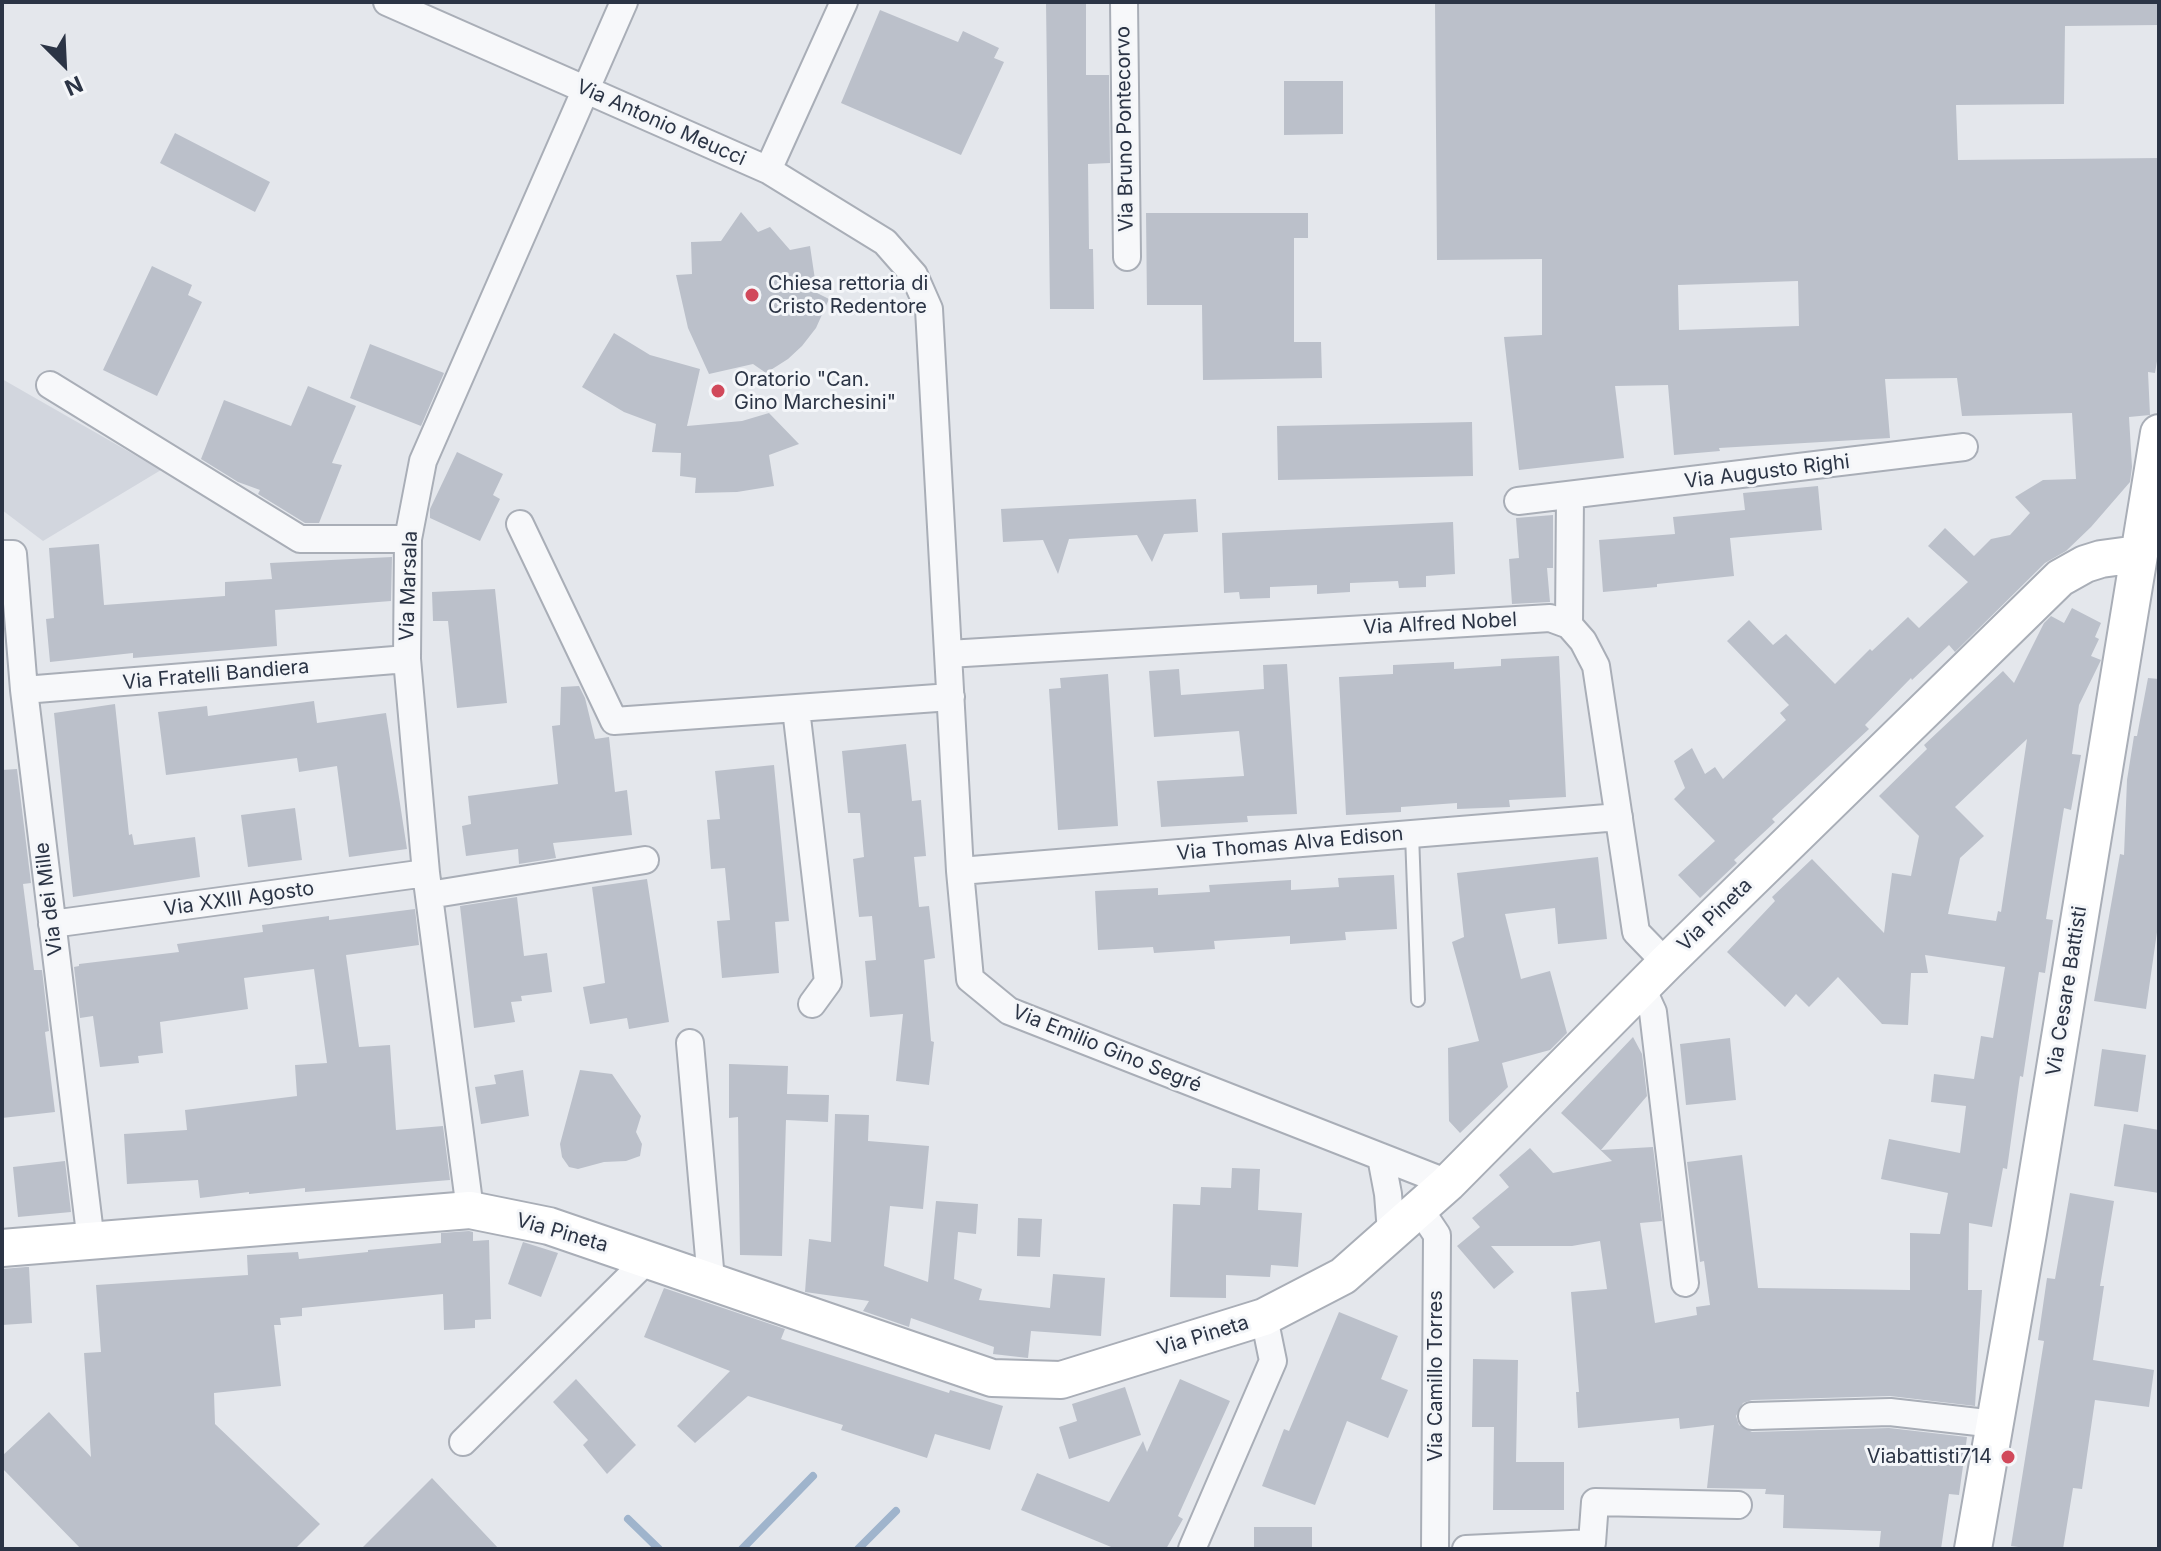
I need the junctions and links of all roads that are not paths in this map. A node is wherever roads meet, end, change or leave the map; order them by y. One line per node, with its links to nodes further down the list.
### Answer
1 (387, 2): 5 (street, Via Antonio Meucci)
2 (624, 2): 5 (street, Via Marsala)
3 (844, 2): 6 (street, Via Antonio Meucci)
4 (1124, 2): 7 (street, Via Bruno Pontecorvo)
5 (585, 90): 6 (street, Via Antonio Meucci); 14 (street, Via Marsala)
6 (768, 170): 18 (street, Via Emilio Gino Segré)
7 (1127, 257)
8 (50, 385): 14 (street)
9 (2159, 433): 16 (street, Via Cesare Battisti)
10 (1964, 447): 11 (street, Via Augusto Righi)
11 (1570, 496): 12 (street, Via Augusto Righi); 17 (street)
12 (1518, 501)
13 (520, 524): 22 (street)
14 (408, 539): 19 (street, Via Marsala)
15 (8, 554): 20 (street, Via dei Mille)
16 (2138, 554): 29 (street, Via Pineta); 45 (street, Via Cesare Battisti)
17 (1569, 625): 18 (street, Via Alfred Nobel); 23 (street)
18 (948, 654): 21 (street, Via Emilio Gino Segré)
19 (407, 659): 20 (street, Via Fratelli Bandiera); 27 (street, Via Marsala)
20 (24, 690): 28 (street, Via dei Mille)
21 (951, 697): 22 (street); 26 (street, Via Emilio Gino Segré)
22 (796, 709): 31 (street)
23 (1619, 817): 24 (street, Via Thomas Alva Edison); 29 (street)
24 (1412, 834): 26 (street, Via Thomas Alva Edison); 30 (lane)
25 (645, 860): 27 (street, Via XXIII Agosto)
26 (960, 871): 33 (street, Via Emilio Gino Segré)
27 (428, 884): 28 (street, Via XXIII Agosto); 36 (street, Via Marsala)
28 (52, 924): 38 (street, Via dei Mille)
29 (1654, 975): 34 (street, Via Pineta); 42 (street)
30 (1418, 1000)
31 (812, 1004)
32 (690, 1043): 41 (street)
33 (1381, 1157): 34 (street, Via Emilio Gino Segré); 37 (street)
34 (1448, 1183): 35 (street, Via Pineta)
35 (1419, 1208): 37 (street, Via Pineta); 49 (street, Via Camillo Torres)
36 (470, 1210): 38 (street, Via Pineta); 40 (street, Via Pineta)
37 (1391, 1232): 43 (street, Via Pineta)
38 (91, 1242): 39 (street, Via Pineta)
39 (2, 1248)
40 (648, 1259): 41 (street, Via Pineta); 46 (street)
41 (711, 1280): 43 (street, Via Pineta)
42 (1685, 1283)
43 (1264, 1317): 48 (street)
44 (1752, 1416): 45 (street)
45 (1995, 1424): 51 (street, Via Cesare Battisti)
46 (463, 1442)
47 (1738, 1505): 50 (street)
48 (1192, 1549)
49 (1435, 1549)
50 (1466, 1549)
51 (1973, 1549)

